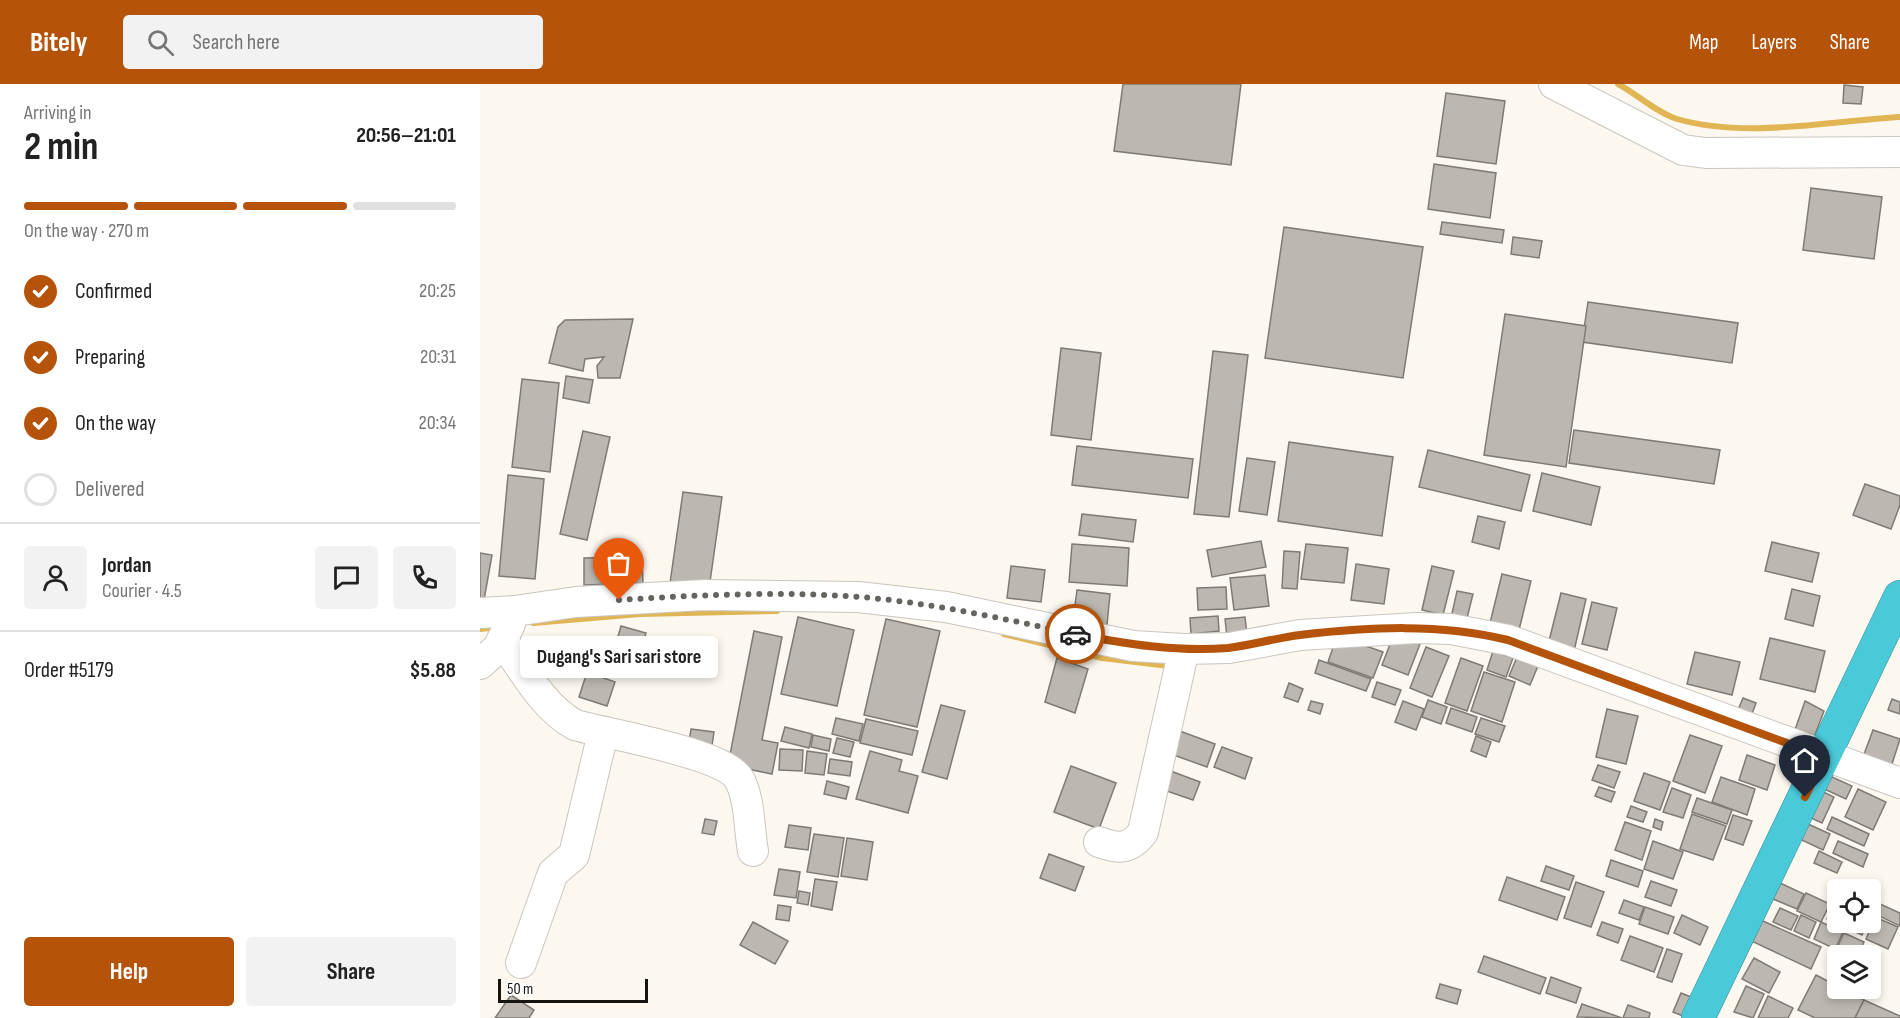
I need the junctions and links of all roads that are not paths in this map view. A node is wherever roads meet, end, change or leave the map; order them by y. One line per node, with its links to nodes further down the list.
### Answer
1 (1554, 84): 2 (street)
2 (1900, 152)
3 (1900, 597): 9 (highway)
4 (480, 613): 5 (street)
5 (509, 626): 6 (street); 7 (street); 8 (street)
6 (1184, 649): 9 (street); 11 (street)
7 (480, 664)
8 (603, 733): 12 (street); 13 (street)
9 (1825, 757): 10 (street); 14 (highway)
10 (1900, 783)
11 (1099, 842)
12 (753, 851)
13 (521, 963)
14 (1698, 1018)

